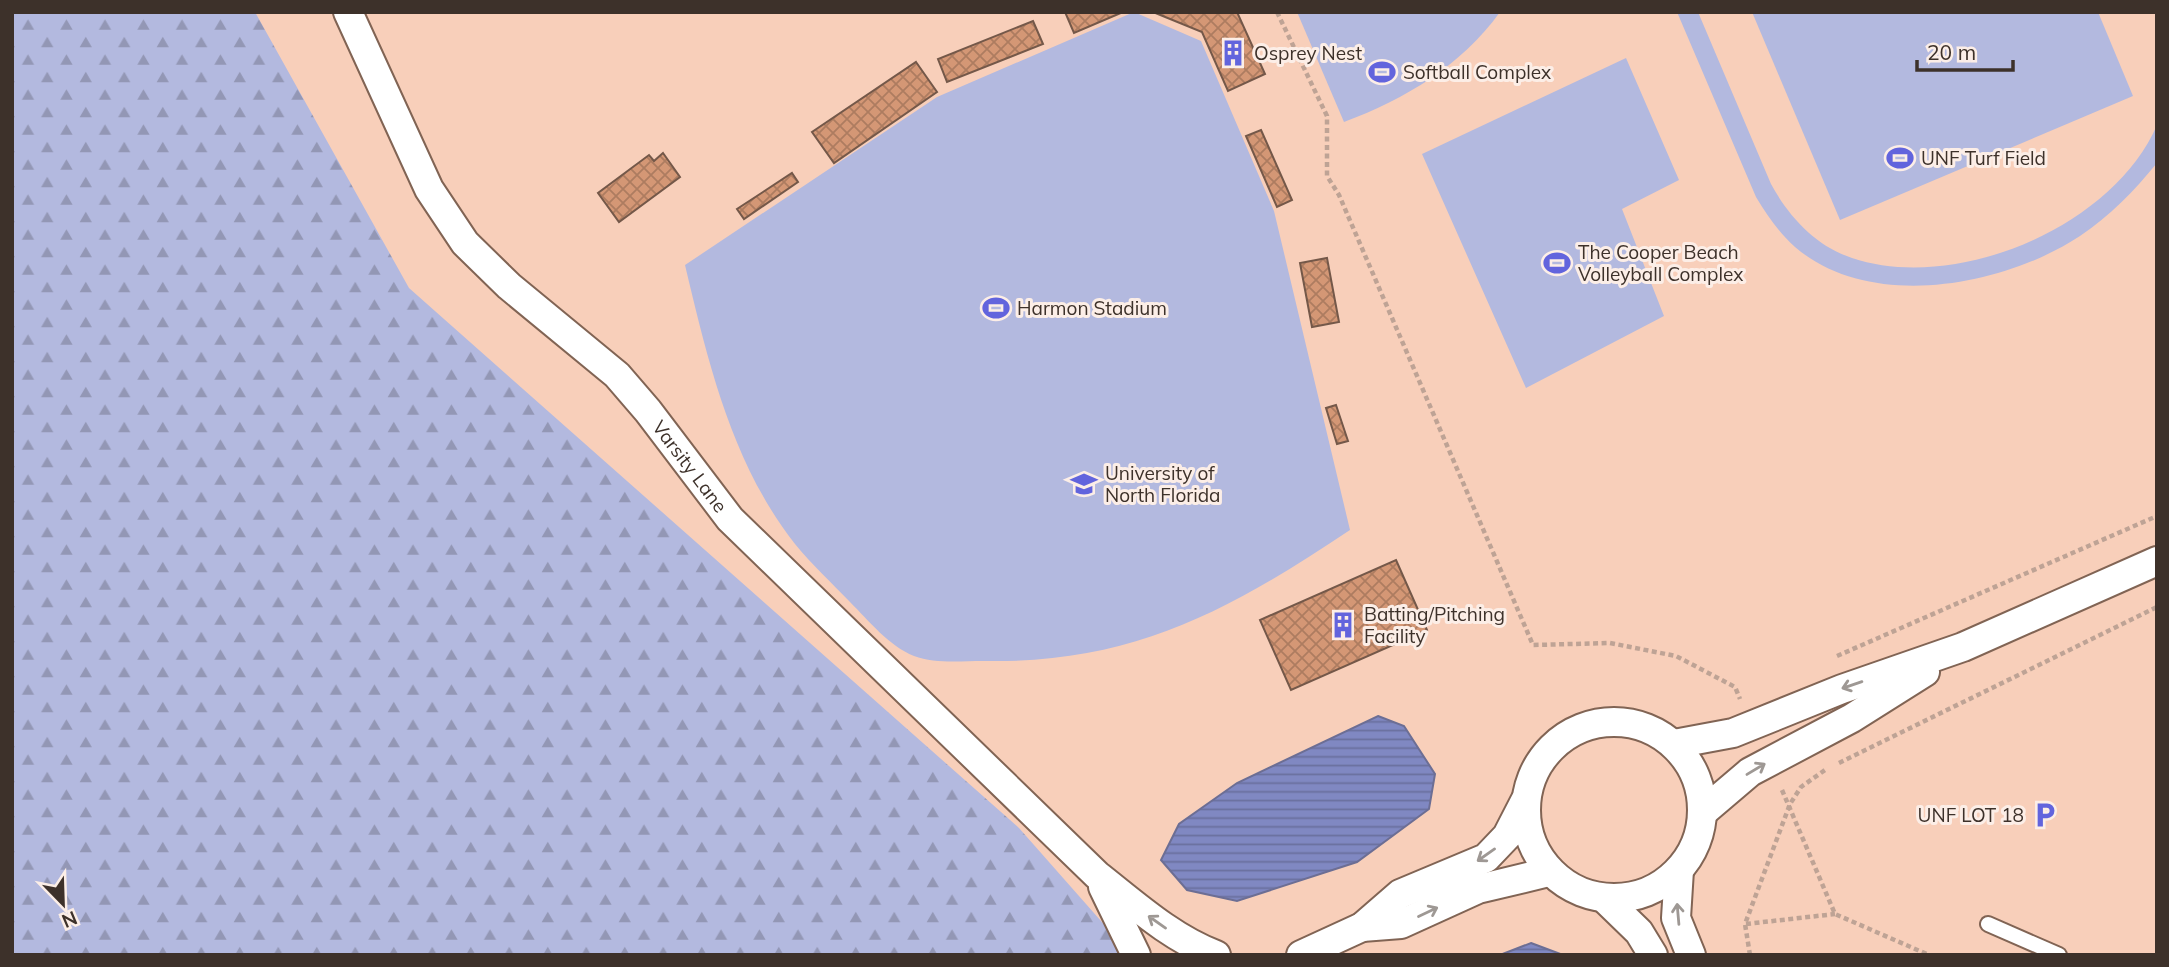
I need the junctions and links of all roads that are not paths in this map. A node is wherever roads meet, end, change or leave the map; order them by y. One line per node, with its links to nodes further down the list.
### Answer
1 (348, 12): 9 (street, Varsity Lane)
2 (2157, 561): 3 (street)
3 (1963, 648): 4 (street, one-way to 4); 6 (street, one-way to 3)
4 (1674, 744): 5 (street); 6 (street)
5 (1525, 801): 8 (street); 12 (street, one-way to 12)
6 (1703, 812): 7 (street)
7 (1679, 870): 10 (street); 17 (street, one-way to 7)
8 (1549, 872): 10 (street); 12 (street, one-way to 8)
9 (1097, 875): 13 (street, Varsity Lane); 14 (street, Varsity Lane, one-way to 9)
10 (1605, 899): 16 (street)
11 (1988, 924): 18 (lane)
12 (1362, 928): 15 (street)
13 (1136, 955)
14 (1216, 955)
15 (1300, 955)
16 (1653, 955)
17 (1691, 955)
18 (2059, 955)

